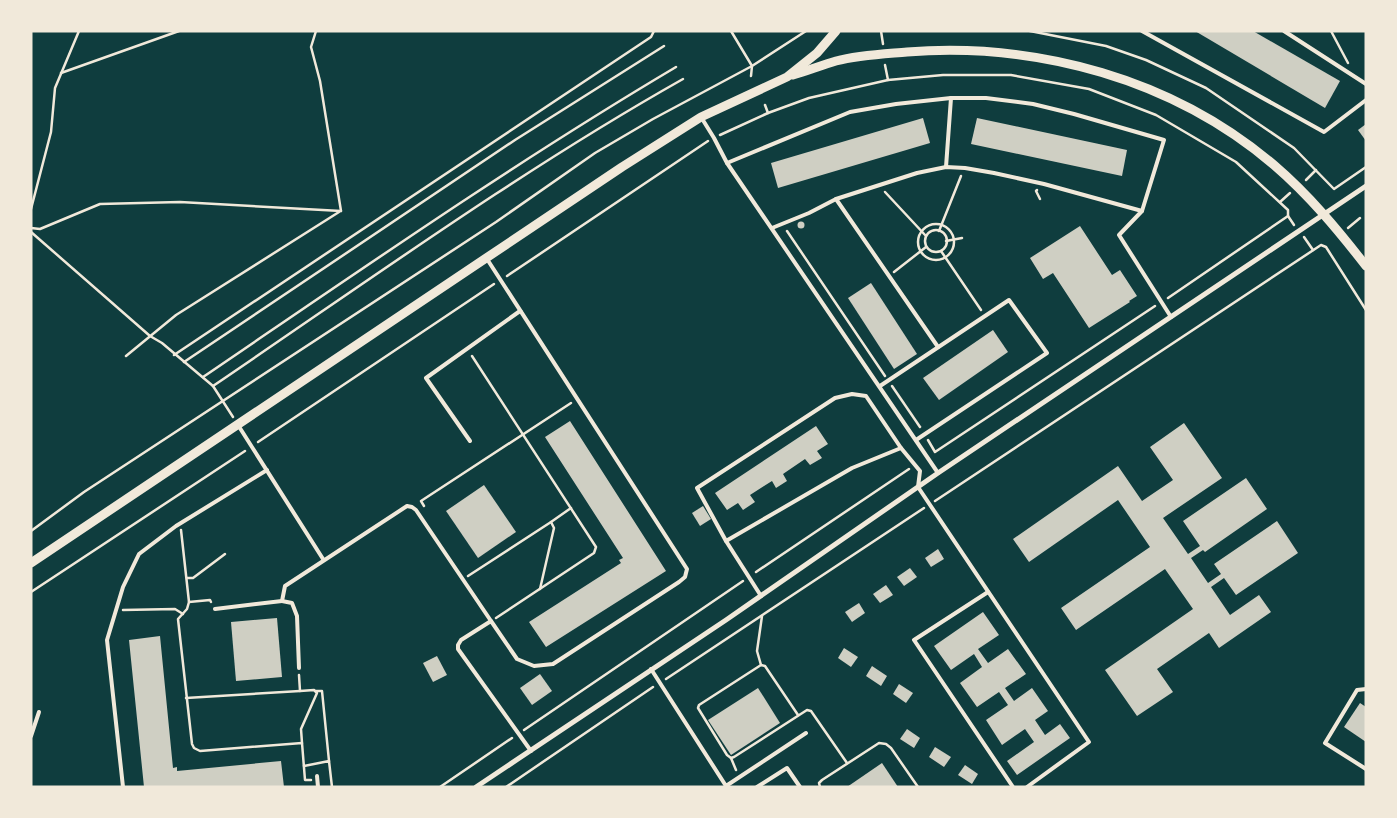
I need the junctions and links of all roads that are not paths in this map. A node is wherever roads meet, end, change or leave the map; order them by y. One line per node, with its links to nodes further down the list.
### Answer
1 (836, 31): 4 (street)
2 (1142, 31): 7 (lane)
3 (1284, 31): 5 (lane)
4 (787, 77): 8 (street); 14 (street)
5 (1366, 84)
6 (951, 98): 9 (lane); 10 (lane); 13 (lane)
7 (1366, 100)
8 (700, 117): 9 (lane); 16 (street)
9 (727, 162): 15 (lane)
10 (946, 167): 12 (lane); 13 (lane)
11 (1366, 186): 14 (street)
12 (836, 199): 15 (lane); 20 (lane)
13 (1142, 211): 19 (lane)
14 (1324, 214): 17 (street); 19 (street)
15 (772, 228): 21 (lane)
16 (487, 259): 18 (lane); 22 (street)
17 (1366, 266)
18 (524, 316): 24 (lane); 36 (lane)
19 (1170, 317): 27 (street)
20 (938, 347): 21 (lane); 23 (lane)
21 (880, 386): 23 (lane)
22 (238, 425): 26 (lane); 31 (street)
23 (916, 440): 27 (lane)
24 (470, 441)
25 (901, 448): 28 (lane); 29 (lane); 29 (lane)
26 (267, 470): 30 (lane); 46 (lane)
27 (938, 473): 28 (street)
28 (918, 487): 32 (lane); 33 (street)
29 (726, 541): 33 (lane)
30 (323, 560): 34 (lane); 36 (lane)
31 (31, 563)
32 (988, 592): 51 (lane); 52 (lane)
33 (761, 596): 38 (street)
34 (282, 601): 35 (lane); 37 (lane)
35 (215, 609)
36 (491, 621): 43 (lane)
37 (299, 668)
38 (651, 669): 41 (lane); 43 (street)
39 (1366, 689): 44 (lane)
40 (39, 712): 42 (lane)
41 (806, 734)
42 (31, 736)
43 (531, 751): 48 (street)
44 (1366, 769)
45 (317, 778): 47 (lane)
46 (123, 787)
47 (318, 787)
48 (476, 787)
49 (758, 787): 50 (lane)
50 (800, 787)
51 (1013, 787)
52 (1027, 787)

